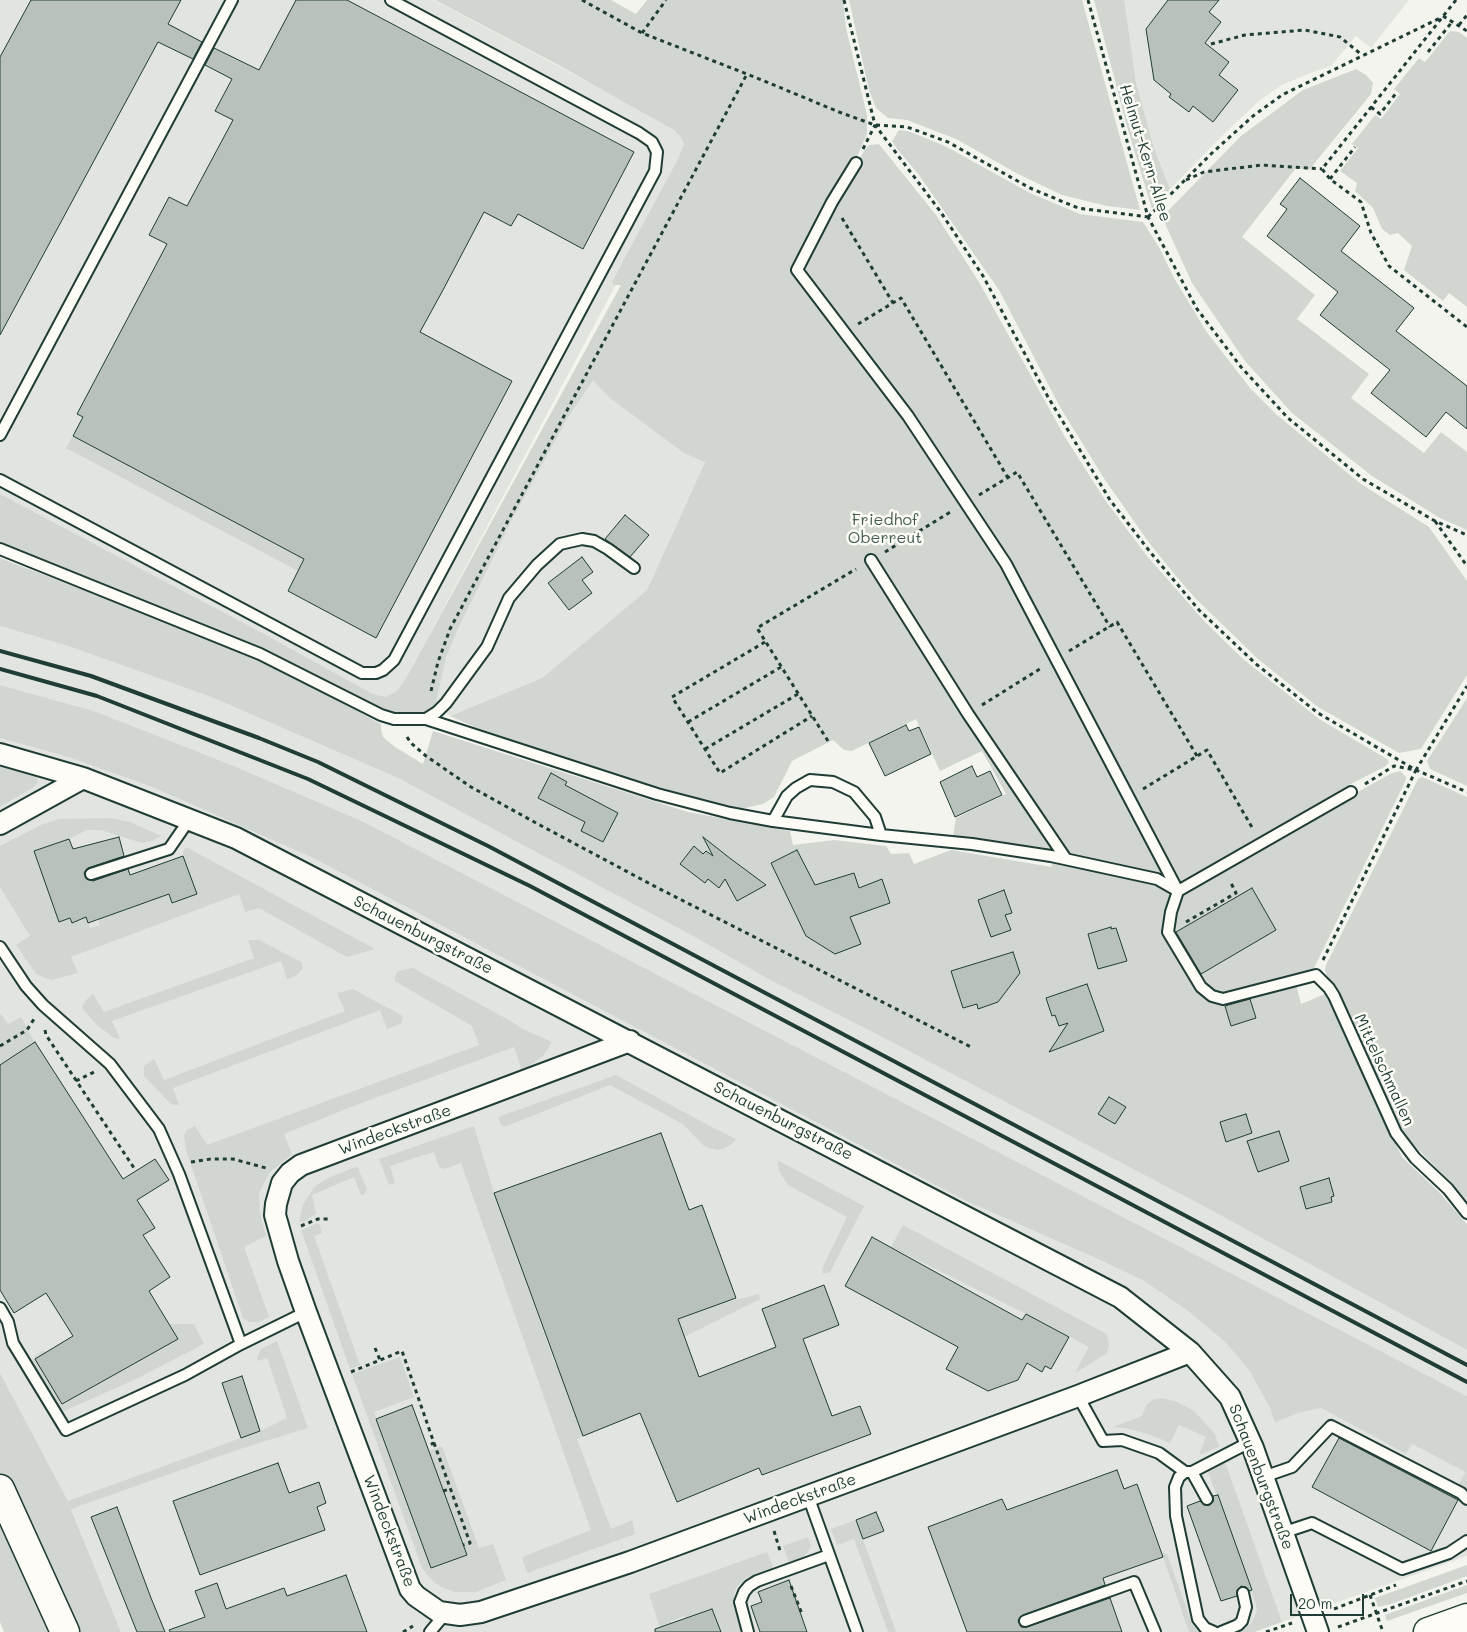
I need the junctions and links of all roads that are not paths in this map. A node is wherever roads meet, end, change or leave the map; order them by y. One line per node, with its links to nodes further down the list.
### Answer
1 (232, 0): 4 (lane)
2 (391, 0): 5 (lane)
3 (856, 163): 19 (lane)
4 (0, 434)
5 (0, 480)
6 (0, 550): 9 (lane)
7 (871, 560): 17 (lane)
8 (634, 568): 9 (lane)
9 (426, 719): 14 (lane)
10 (0, 754): 11 (street, Schauenburgstraße)
11 (83, 778): 13 (street, Schauenburgstraße); 15 (street)
12 (1351, 792): 19 (lane)
13 (190, 820): 18 (lane); 21 (street, Schauenburgstraße)
14 (773, 821): 16 (lane); 16 (lane)
15 (0, 824)
16 (881, 835): 17 (lane)
17 (1066, 859): 19 (lane)
18 (91, 874)
19 (1178, 891): 22 (lane, Mittelschmallen)
20 (0, 948): 25 (lane)
21 (630, 1042): 24 (street, Windeckstraße); 26 (street, Schauenburgstraße)
22 (1467, 1213)
23 (0, 1308): 25 (lane)
24 (306, 1312): 25 (lane); 39 (street, Windeckstraße)
25 (240, 1344)
26 (1190, 1352): 27 (street, Windeckstraße); 28 (street, Schauenburgstraße)
27 (1078, 1396): 29 (lane); 32 (street, Windeckstraße)
28 (1250, 1442): 29 (lane); 30 (street, Schauenburgstraße)
29 (1188, 1472): 33 (lane); 48 (lane)
30 (1263, 1477): 34 (lane); 35 (street, Schauenburgstraße)
31 (0, 1489): 43 (main road)
32 (808, 1496): 37 (lane); 39 (street, Windeckstraße)
33 (1207, 1499)
34 (1467, 1499)
35 (1282, 1533): 36 (lane); 42 (street, Schauenburgstraße)
36 (1467, 1541)
37 (829, 1555): 45 (lane); 46 (lane)
38 (1244, 1593): 49 (lane)
39 (445, 1614): 44 (lane)
40 (1467, 1618): 50 (main road)
41 (1025, 1621): 47 (lane)
42 (1321, 1626)
43 (65, 1632)
44 (430, 1632)
45 (748, 1632)
46 (857, 1632)
47 (1155, 1632)
48 (1214, 1632)
49 (1221, 1632)
50 (1428, 1632)

